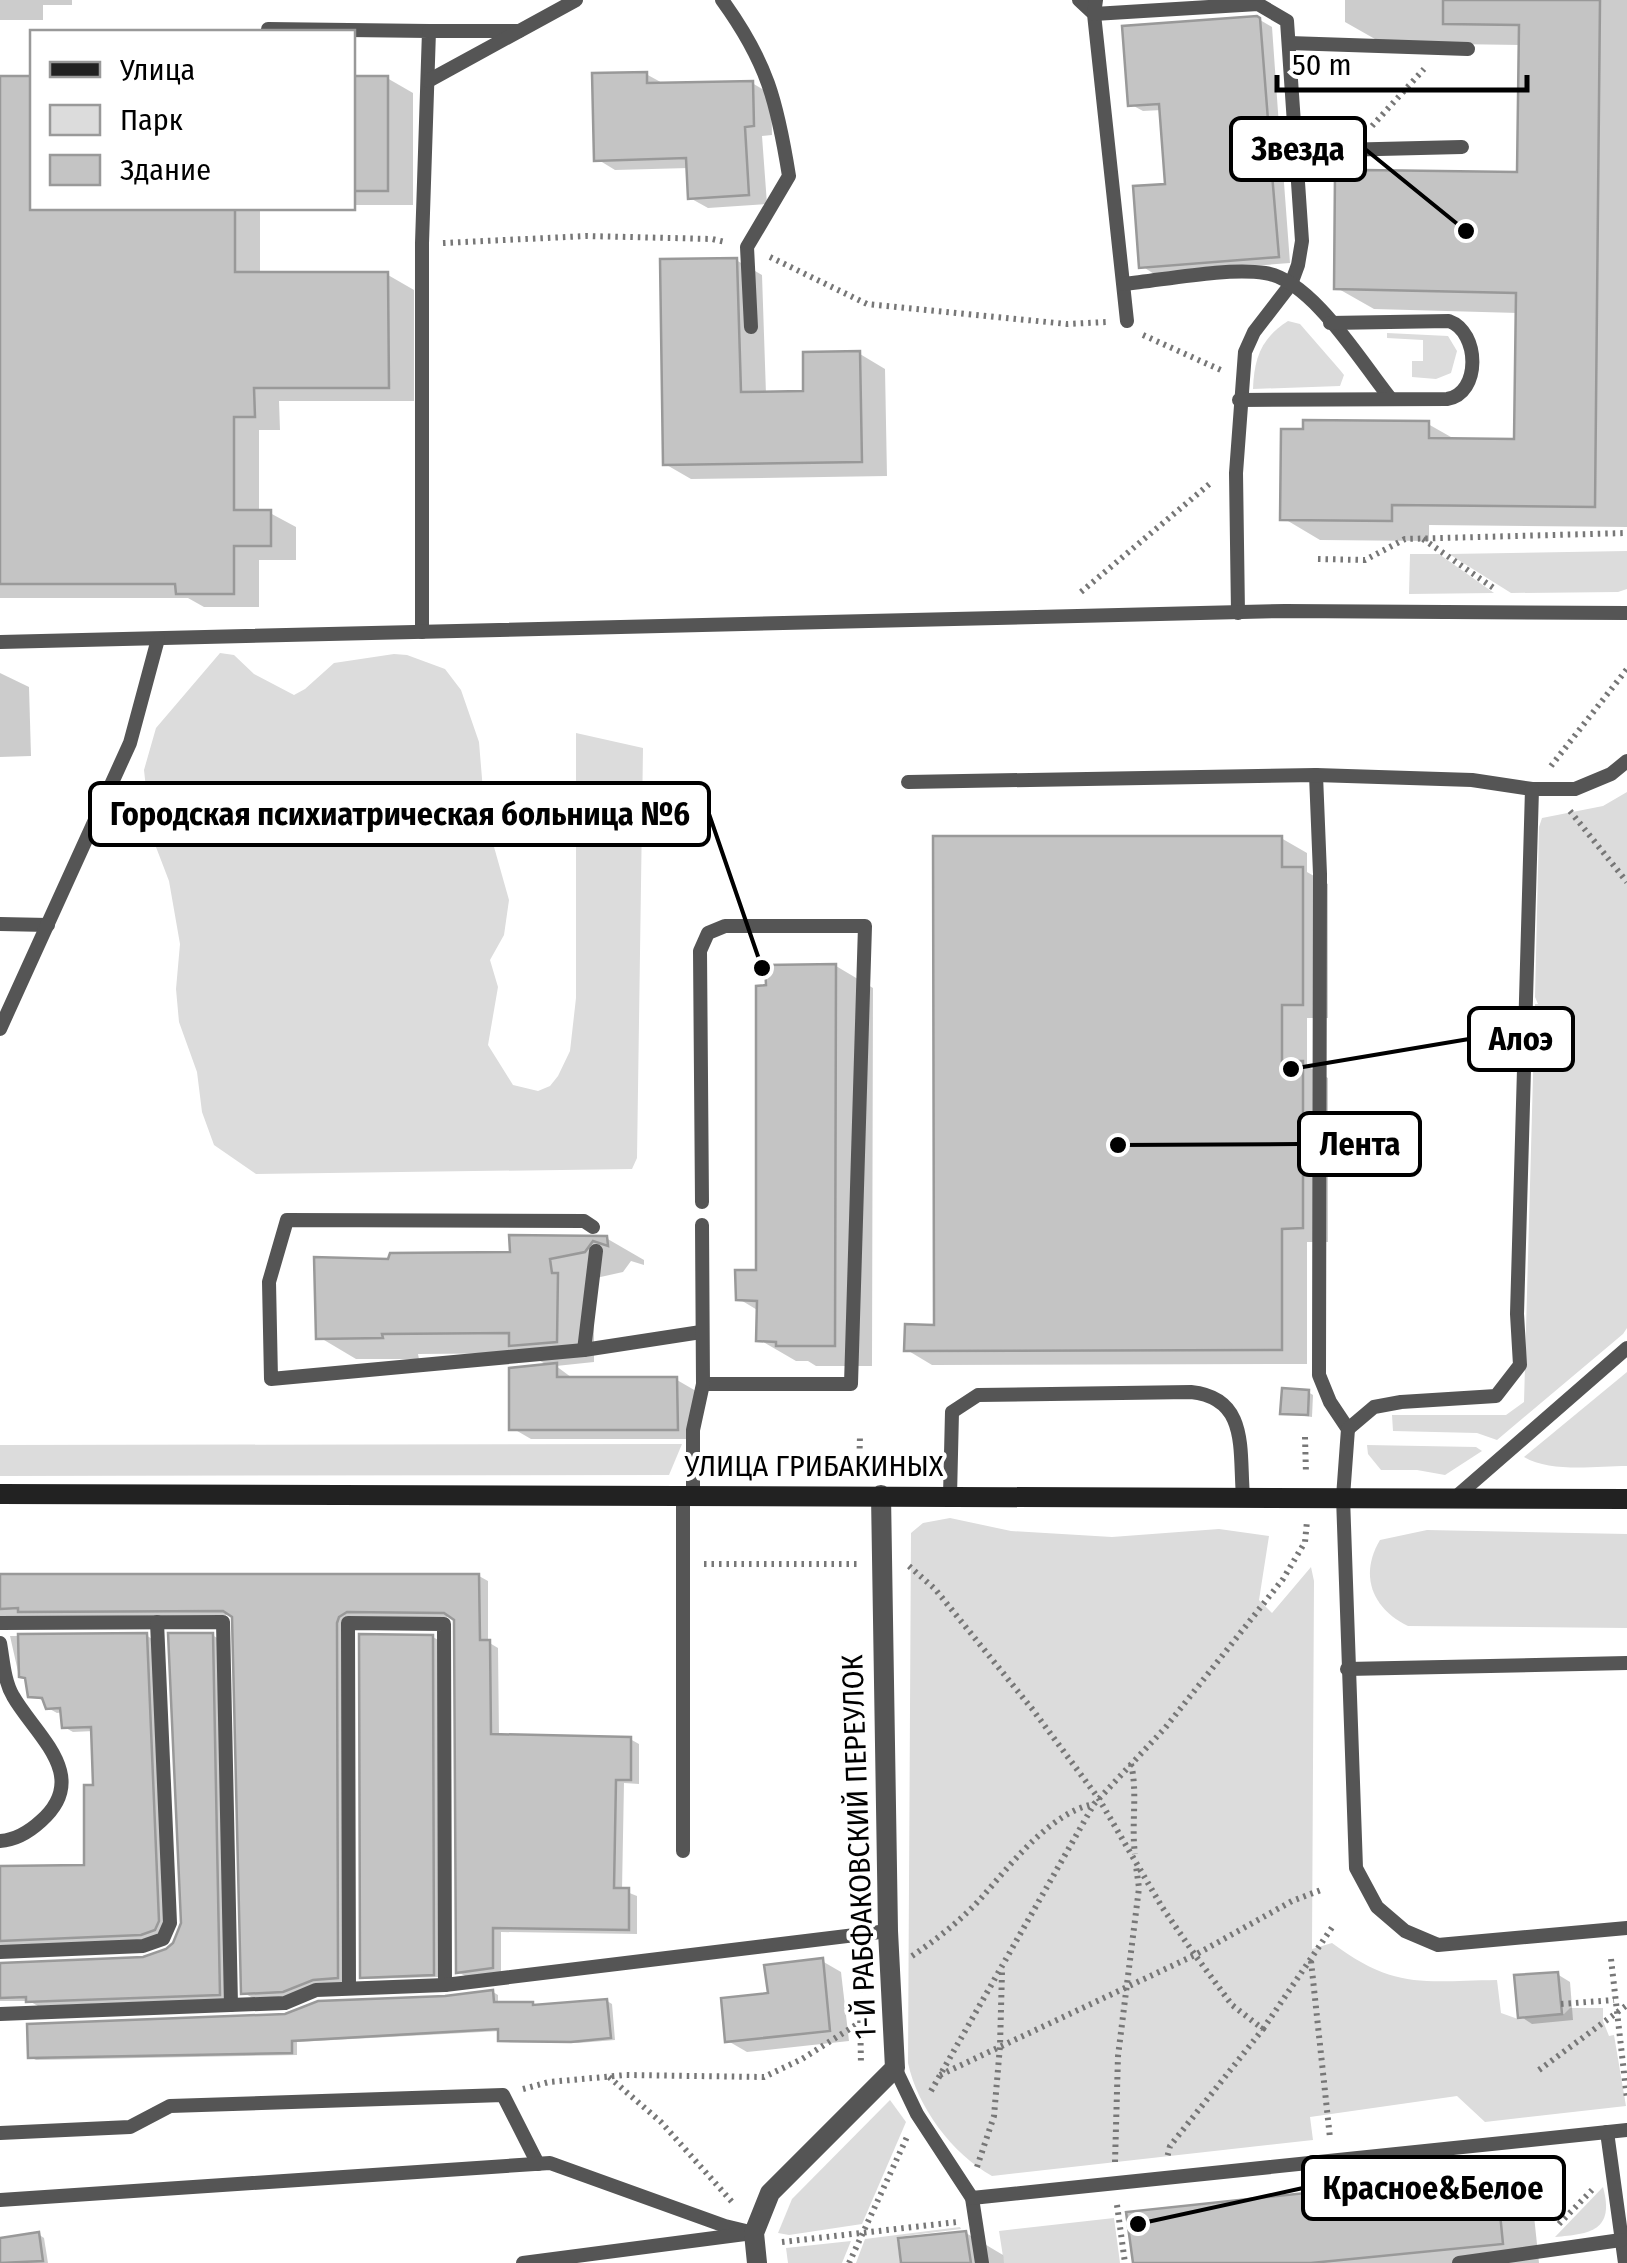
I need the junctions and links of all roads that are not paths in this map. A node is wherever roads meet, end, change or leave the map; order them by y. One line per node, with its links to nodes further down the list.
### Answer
1 (576, 0): 9 (lane)
2 (722, 0): 19 (lane)
3 (1079, 0): 4 (lane)
4 (1095, 7): 10 (lane); 15 (lane)
5 (268, 29): 6 (lane)
6 (349, 30)
7 (355, 30): 8 (lane)
8 (430, 31): 9 (lane); 12 (lane)
9 (520, 31): 12 (lane)
10 (1290, 43): 11 (lane); 14 (lane)
11 (1468, 49)
12 (428, 81): 24 (lane)
13 (1462, 147): 14 (lane)
14 (1296, 151): 16 (lane)
15 (1124, 284): 16 (lane); 17 (lane)
16 (1291, 284): 18 (lane); 21 (lane)
17 (1127, 321)
18 (1330, 323): 20 (lane); 20 (lane)
19 (751, 327)
20 (1390, 398): 21 (lane)
21 (1239, 400): 22 (lane)
22 (1238, 612): 23 (lane); 24 (lane)
23 (1627, 613)
24 (422, 632): 25 (lane)
25 (158, 639): 26 (lane); 32 (lane)
26 (0, 642)
27 (1627, 761): 30 (lane)
28 (1316, 775): 29 (lane); 30 (lane); 42 (lane)
29 (908, 782)
30 (1532, 789): 42 (lane)
31 (0, 924): 32 (lane)
32 (48, 925): 33 (lane)
33 (0, 1028)
34 (702, 1202): 41 (lane)
35 (702, 1225): 38 (lane)
36 (593, 1227): 40 (lane)
37 (596, 1251): 40 (lane)
38 (701, 1332): 40 (lane); 41 (lane)
39 (1627, 1348): 49 (lane)
40 (584, 1350)
41 (703, 1384): 45 (lane)
42 (1348, 1429): 48 (lane)
43 (0, 1494): 45 (street, УЛИЦА ГРИБАКИНЫХ)
44 (880, 1495): 45 (street, УЛИЦА ГРИБАКИНЫХ); 46 (street, УЛИЦА ГРИБАКИНЫХ); 59 (street, 1-Й РАБФАКОВСКИЙ ПЕРЕУЛОК)
45 (688, 1496): 57 (lane)
46 (950, 1496): 47 (street, УЛИЦА ГРИБАКИНЫХ); 47 (lane)
47 (1243, 1496): 48 (street, УЛИЦА ГРИБАКИНЫХ)
48 (1343, 1496): 49 (street, УЛИЦА ГРИБАКИНЫХ); 55 (lane)
49 (1457, 1496): 50 (street, УЛИЦА ГРИБАКИНЫХ)
50 (1627, 1499)
51 (157, 1622): 52 (lane); 60 (lane); 63 (lane)
52 (0, 1623)
53 (0, 1643): 56 (lane)
54 (1627, 1663): 55 (lane)
55 (1348, 1669): 58 (lane)
56 (0, 1841)
57 (684, 1851)
58 (1627, 1928)
59 (888, 1932): 61 (lane); 65 (street, 1-Й РАБФАКОВСКИЙ ПЕРЕУЛОК)
60 (0, 1952)
61 (445, 1985): 62 (lane); 62 (lane)
62 (349, 1988): 63 (lane)
63 (231, 2005): 64 (lane)
64 (0, 2014)
65 (895, 2068): 70 (lane); 72 (street, 1-Й РАБФАКОВСКИЙ ПЕРЕУЛОК)
66 (1627, 2130): 67 (lane)
67 (1607, 2132): 70 (lane); 73 (lane)
68 (0, 2133): 69 (lane)
69 (538, 2164): 71 (lane); 72 (lane)
70 (970, 2195): 77 (lane)
71 (0, 2200)
72 (754, 2232): 75 (lane); 76 (street)
73 (1621, 2240): 74 (lane); 79 (lane)
74 (1497, 2261): 78 (lane)
75 (523, 2263)
76 (757, 2263)
77 (982, 2263)
78 (1459, 2263)
79 (1626, 2263)

